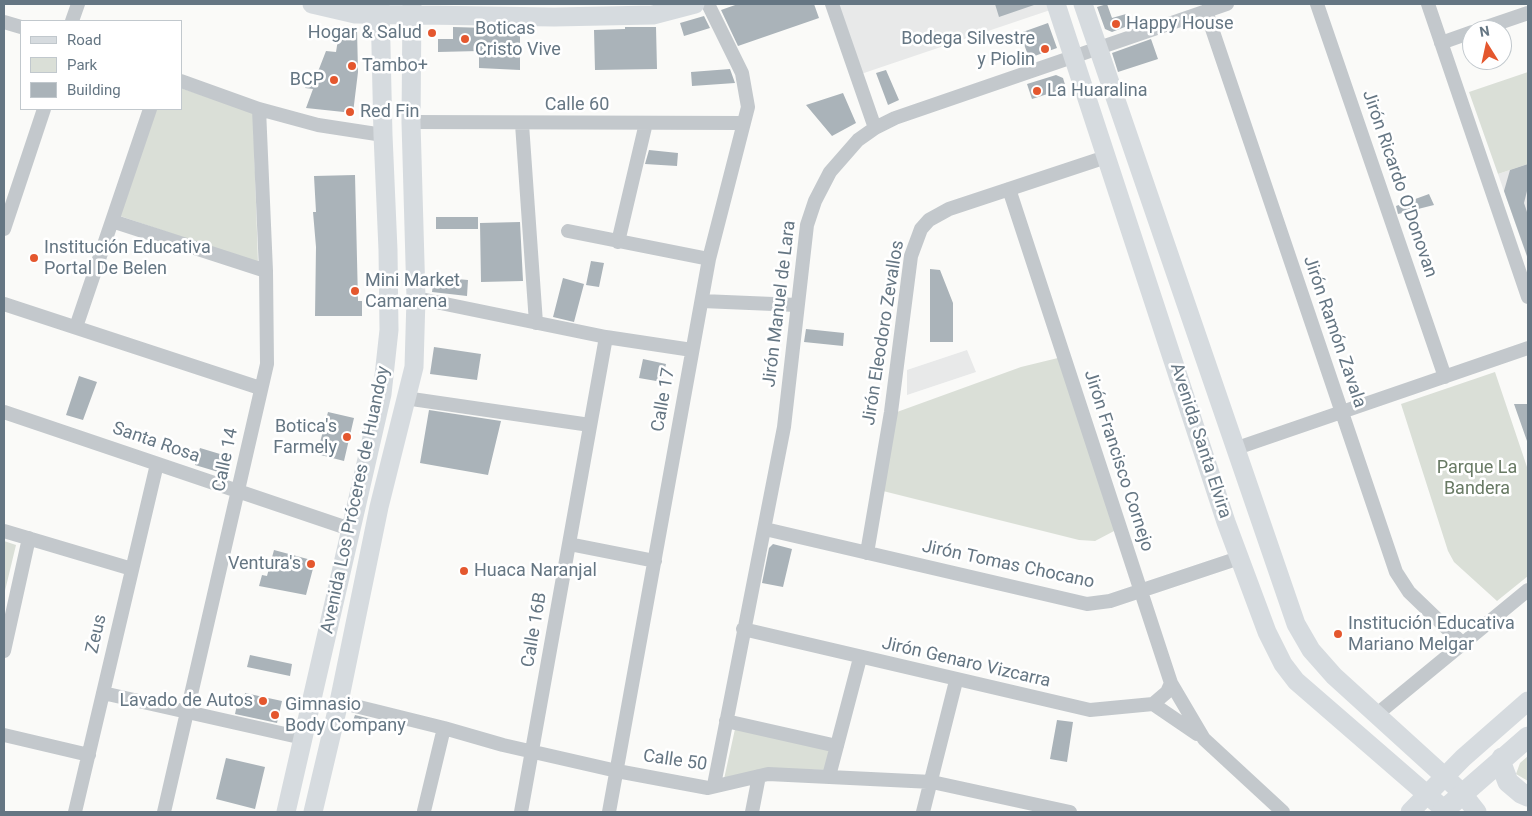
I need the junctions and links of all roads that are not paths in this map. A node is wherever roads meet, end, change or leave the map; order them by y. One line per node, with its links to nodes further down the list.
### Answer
1 (78, 4): 15 (street)
2 (312, 4): 12 (main road)
3 (695, 4): 11 (main road)
4 (708, 4): 29 (street, Calle 17)
5 (832, 4): 31 (street)
6 (1056, 4): 22 (main road, Avenida Santa Elvira)
7 (1083, 4): 21 (main road, Avenida Santa Elvira)
8 (1227, 4): 13 (street, Jirón Manuel de Lara)
9 (1317, 4): 51 (street, Jirón Ricardo O'Donovan)
10 (1428, 4): 20 (street)
11 (411, 9): 12 (main road); 27 (main road, Avenida Los Próceres de Huandoy)
12 (381, 10): 32 (main road, Avenida Los Próceres de Huandoy)
13 (1206, 11): 21 (street, Jirón Manuel de Lara); 55 (street, Jirón Ramón Zavala)
14 (1528, 13): 16 (street)
15 (72, 20)
16 (1507, 20)
17 (4, 22): 18 (street)
18 (20, 27)
19 (1462, 35): 20 (street)
20 (1441, 42): 41 (street)
21 (1098, 48): 22 (street, Jirón Manuel de Lara); 57 (main road, Avenida Santa Elvira)
22 (1074, 56): 31 (street, Jirón Manuel de Lara); 33 (main road, Avenida Santa Elvira)
23 (182, 81): 24 (street)
24 (259, 109): 32 (street); 40 (street, Calle 14)
25 (44, 110): 36 (street)
26 (150, 110): 35 (street)
27 (411, 122): 30 (street, Calle 60); 42 (main road, Avenida Los Próceres de Huandoy)
28 (646, 123): 29 (street, Calle 60); 30 (street, Calle 60); 38 (street)
29 (744, 123): 39 (street, Calle 17)
30 (522, 124): 46 (street)
31 (875, 128): 45 (street, Jirón Manuel de Lara)
32 (382, 135): 60 (main road, Avenida Los Próceres de Huandoy)
33 (1106, 157): 34 (street, Jirón Eleodoro Zevallos); 66 (main road, Avenida Santa Elvira)
34 (1009, 189): 65 (street, Jirón Eleodoro Zevallos); 70 (street, Jirón Francisco Cornejo)
35 (112, 221): 40 (street); 47 (street)
36 (4, 229)
37 (568, 231): 38 (street)
38 (618, 242): 39 (street)
39 (710, 259): 43 (street, Calle 17)
40 (266, 271): 52 (street, Calle 14)
41 (1528, 297)
42 (416, 298): 46 (street); 53 (main road, Avenida Los Próceres de Huandoy)
43 (702, 301): 45 (street); 50 (street, Calle 17)
44 (4, 304): 47 (street)
45 (798, 305): 61 (street, Jirón Manuel de Lara)
46 (536, 323): 48 (street)
47 (76, 328): 52 (street)
48 (606, 337): 50 (street); 56 (street, Calle 16B)
49 (1528, 348): 51 (street)
50 (692, 350): 67 (street, Calle 17)
51 (1445, 377): 55 (street)
52 (260, 388): 59 (street, Calle 14)
53 (405, 398): 56 (street); 79 (main road, Avenida Los Próceres de Huandoy)
54 (4, 412): 58 (street, Santa Rosa)
55 (1342, 412): 57 (street); 72 (street, Jirón Ramón Zavala)
56 (590, 426): 64 (street, Calle 16B)
57 (1237, 448): 82 (main road, Avenida Santa Elvira)
58 (157, 464): 59 (street, Santa Rosa); 68 (street, Zeus)
59 (240, 491): 60 (street, Santa Rosa); 81 (street, Calle 14)
60 (353, 530): 87 (main road, Avenida Los Próceres de Huandoy)
61 (765, 530): 65 (street, Jirón Tomas Chocano); 71 (street, Jirón Manuel de Lara)
62 (4, 531): 63 (street)
63 (29, 538): 68 (street); 73 (street)
64 (569, 544): 67 (street); 90 (street, Calle 16B)
65 (867, 553): 70 (street, Jirón Tomas Chocano)
66 (1239, 558): 70 (street, Jirón Tomas Chocano); 100 (main road, Avenida Santa Elvira)
67 (654, 561): 93 (street, Calle 17)
68 (132, 569): 77 (street, Zeus)
69 (1528, 590): 72 (street)
70 (1140, 591): 76 (street, Jirón Francisco Cornejo)
71 (743, 629): 74 (street, Jirón Genaro Vizcarra); 83 (street, Jirón Manuel de Lara)
72 (1463, 644): 82 (street)
73 (4, 647)
74 (860, 658): 75 (street, Jirón Genaro Vizcarra); 89 (street)
75 (956, 681): 80 (street, Jirón Genaro Vizcarra); 97 (street)
76 (1171, 683): 80 (street); 88 (street, Jirón Francisco Cornejo)
77 (103, 693): 81 (street); 91 (street, Zeus)
78 (1528, 701): 96 (main road)
79 (339, 702): 84 (street, Calle 50); 108 (main road, Avenida Los Próceres de Huandoy)
80 (1152, 704): 88 (street, Jirón Francisco Cornejo)
81 (188, 712): 87 (street); 106 (street, Calle 14)
82 (1376, 715): 96 (main road, Avenida Santa Elvira)
83 (726, 721): 89 (street); 98 (street, Jirón Manuel de Lara)
84 (444, 728): 90 (street, Calle 50); 103 (street)
85 (4, 735): 91 (street)
86 (1528, 736): 92 (main road)
87 (303, 738): 107 (main road, Avenida Los Próceres de Huandoy)
88 (1204, 739): 114 (street, Jirón Francisco Cornejo)
89 (837, 746): 95 (street)
90 (533, 752): 93 (street, Calle 50); 109 (street, Calle 16B)
91 (89, 755): 105 (street, Zeus)
92 (1502, 758): 99 (main road); 101 (main road)
93 (617, 771): 98 (street, Calle 50); 110 (street, Calle 17)
94 (759, 776): 95 (street, Calle 50); 98 (street, Calle 50); 111 (street)
95 (829, 776): 97 (street, Calle 50)
96 (1444, 776): 99 (main road, Avenida Santa Elvira); 100 (main road)
97 (932, 782): 112 (street); 113 (street, Calle 50)
98 (714, 785)
99 (1462, 793): 104 (main road); 116 (main road, Avenida Santa Elvira)
100 (1427, 794): 104 (main road, Avenida Santa Elvira); 115 (main road)
101 (1528, 796)
102 (1528, 806): 117 (main road)
103 (424, 811)
104 (1444, 811)
105 (75, 812)
106 (164, 812)
107 (286, 812)
108 (313, 812)
109 (521, 812)
110 (609, 812)
111 (752, 812)
112 (923, 812)
113 (1070, 812)
114 (1283, 812)
115 (1410, 812)
116 (1477, 812)
117 (1520, 812)

